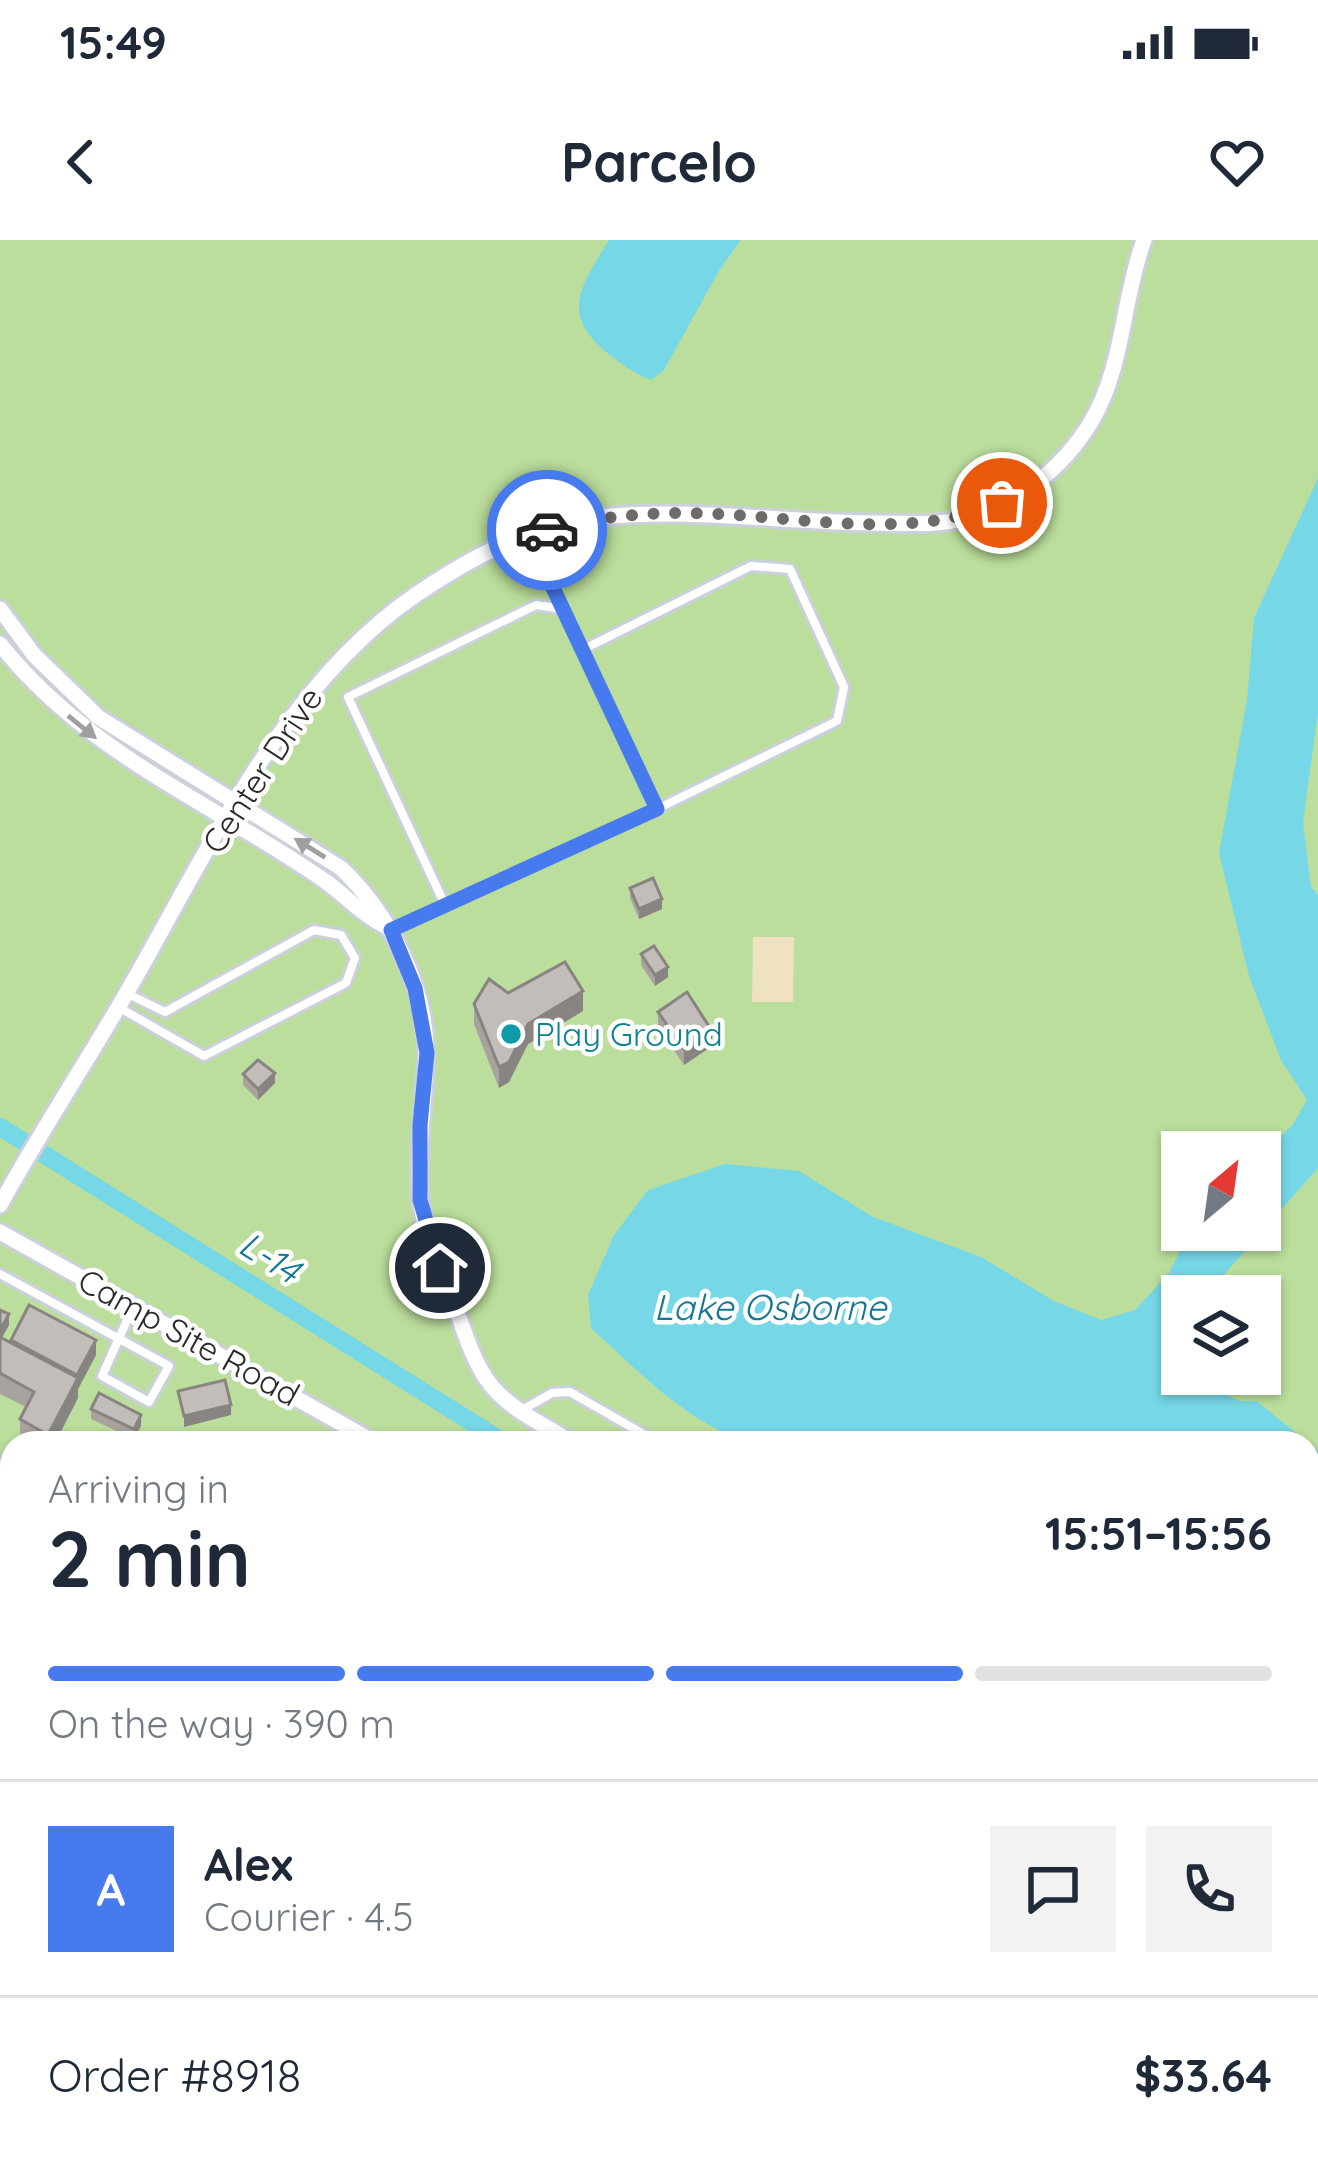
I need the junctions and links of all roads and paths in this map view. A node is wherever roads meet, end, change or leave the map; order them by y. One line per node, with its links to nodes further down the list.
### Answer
1 (1144, 240): 2 (street, Center Drive)
2 (510, 539): 4 (lane); 7 (street, Center Drive)
3 (0, 609): 7 (street)
4 (562, 609): 6 (lane); 10 (lane)
5 (0, 644): 9 (street, one-way to 9)
6 (582, 650): 8 (lane); 8 (lane)
7 (237, 803): 9 (street, Center Drive); 11 (street, one-way to 7)
8 (657, 809): 10 (lane)
9 (225, 821): 11 (street); 12 (street, Center Drive)
10 (445, 905): 11 (lane)
11 (391, 930): 18 (street)
12 (123, 1000): 12 (lane); 13 (street, Center Drive)
13 (0, 1205)
14 (0, 1232): 16 (street, Camp Site Road)
15 (0, 1274): 17 (lane)
16 (134, 1306): 17 (lane); 19 (street, Camp Site Road)
17 (119, 1339): 17 (lane)
18 (522, 1410): 20 (street); 21 (lane)
19 (355, 1431)
20 (554, 1431)
21 (637, 1431)

